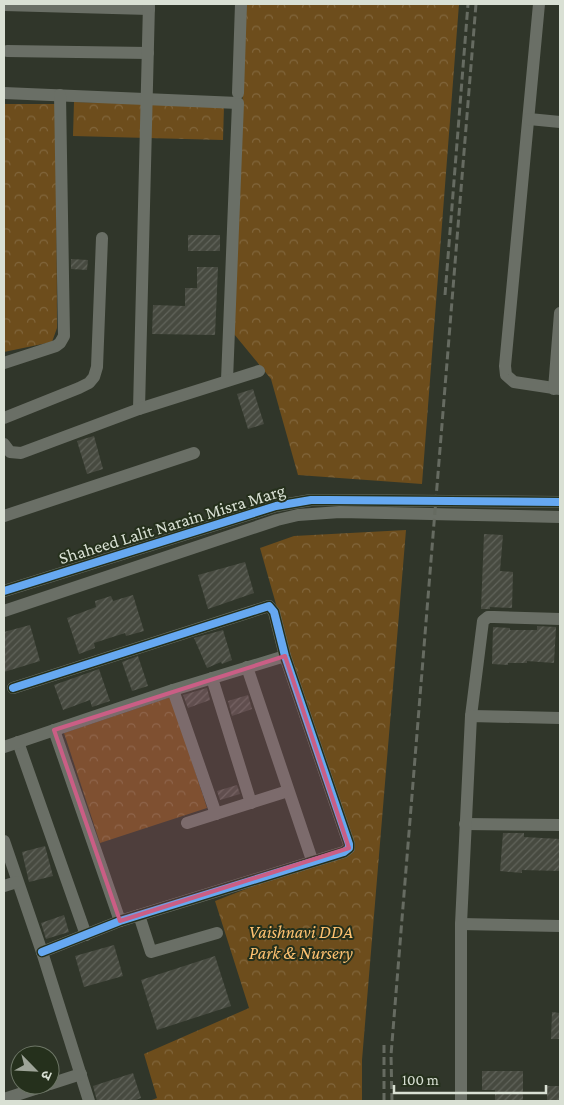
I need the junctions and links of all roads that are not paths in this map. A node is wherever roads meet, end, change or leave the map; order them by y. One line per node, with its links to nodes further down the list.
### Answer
1 (241, 4): 7 (street)
2 (539, 4): 11 (street)
3 (4, 6): 4 (street)
4 (149, 6): 6 (street)
5 (8, 51): 6 (street)
6 (148, 53): 10 (street)
7 (238, 92)
8 (4, 93): 9 (street)
9 (60, 95): 10 (street); 15 (street)
10 (147, 99): 17 (street); 19 (street)
11 (529, 119): 12 (street); 18 (street)
12 (560, 122)
13 (102, 238): 20 (street)
14 (560, 313): 18 (street)
15 (4, 363)
16 (259, 371): 17 (street)
17 (228, 380): 19 (street)
18 (557, 389)
19 (139, 409): 21 (street)
20 (4, 418)
21 (4, 444)
22 (194, 453): 24 (street)
23 (560, 502): 26 (street, Shaheed Lalit Narain Misra Marg)
24 (4, 516)
25 (560, 518): 27 (street, Shaheed Lalit Narain Misra Marg)
26 (4, 591)
27 (4, 611)
28 (560, 619): 34 (street)
29 (285, 656): 30 (street); 32 (street); 46 (street)
30 (247, 667): 31 (street); 39 (street)
31 (212, 678): 33 (street); 40 (street)
32 (13, 688)
33 (174, 690): 36 (street); 41 (street)
34 (471, 716): 35 (street); 43 (street)
35 (560, 718)
36 (54, 730): 37 (street); 50 (street)
37 (18, 742): 38 (street); 54 (street)
38 (4, 747)
39 (288, 791): 40 (street); 46 (street)
40 (251, 803): 41 (street)
41 (216, 814): 42 (street)
42 (187, 822)
43 (465, 824): 44 (street); 51 (street)
44 (560, 825)
45 (4, 841): 47 (street)
46 (312, 860): 49 (street)
47 (17, 882): 48 (street); 55 (street)
48 (4, 886)
49 (139, 915): 50 (street); 53 (street)
50 (120, 922): 54 (street)
51 (461, 924): 52 (street); 61 (street)
52 (560, 926)
53 (217, 932)
54 (86, 934): 55 (street)
55 (42, 952): 56 (street)
56 (81, 1074): 57 (street); 60 (street)
57 (60, 1080)
58 (22, 1097): 59 (street)
59 (4, 1099)
60 (89, 1101)
61 (461, 1101)

